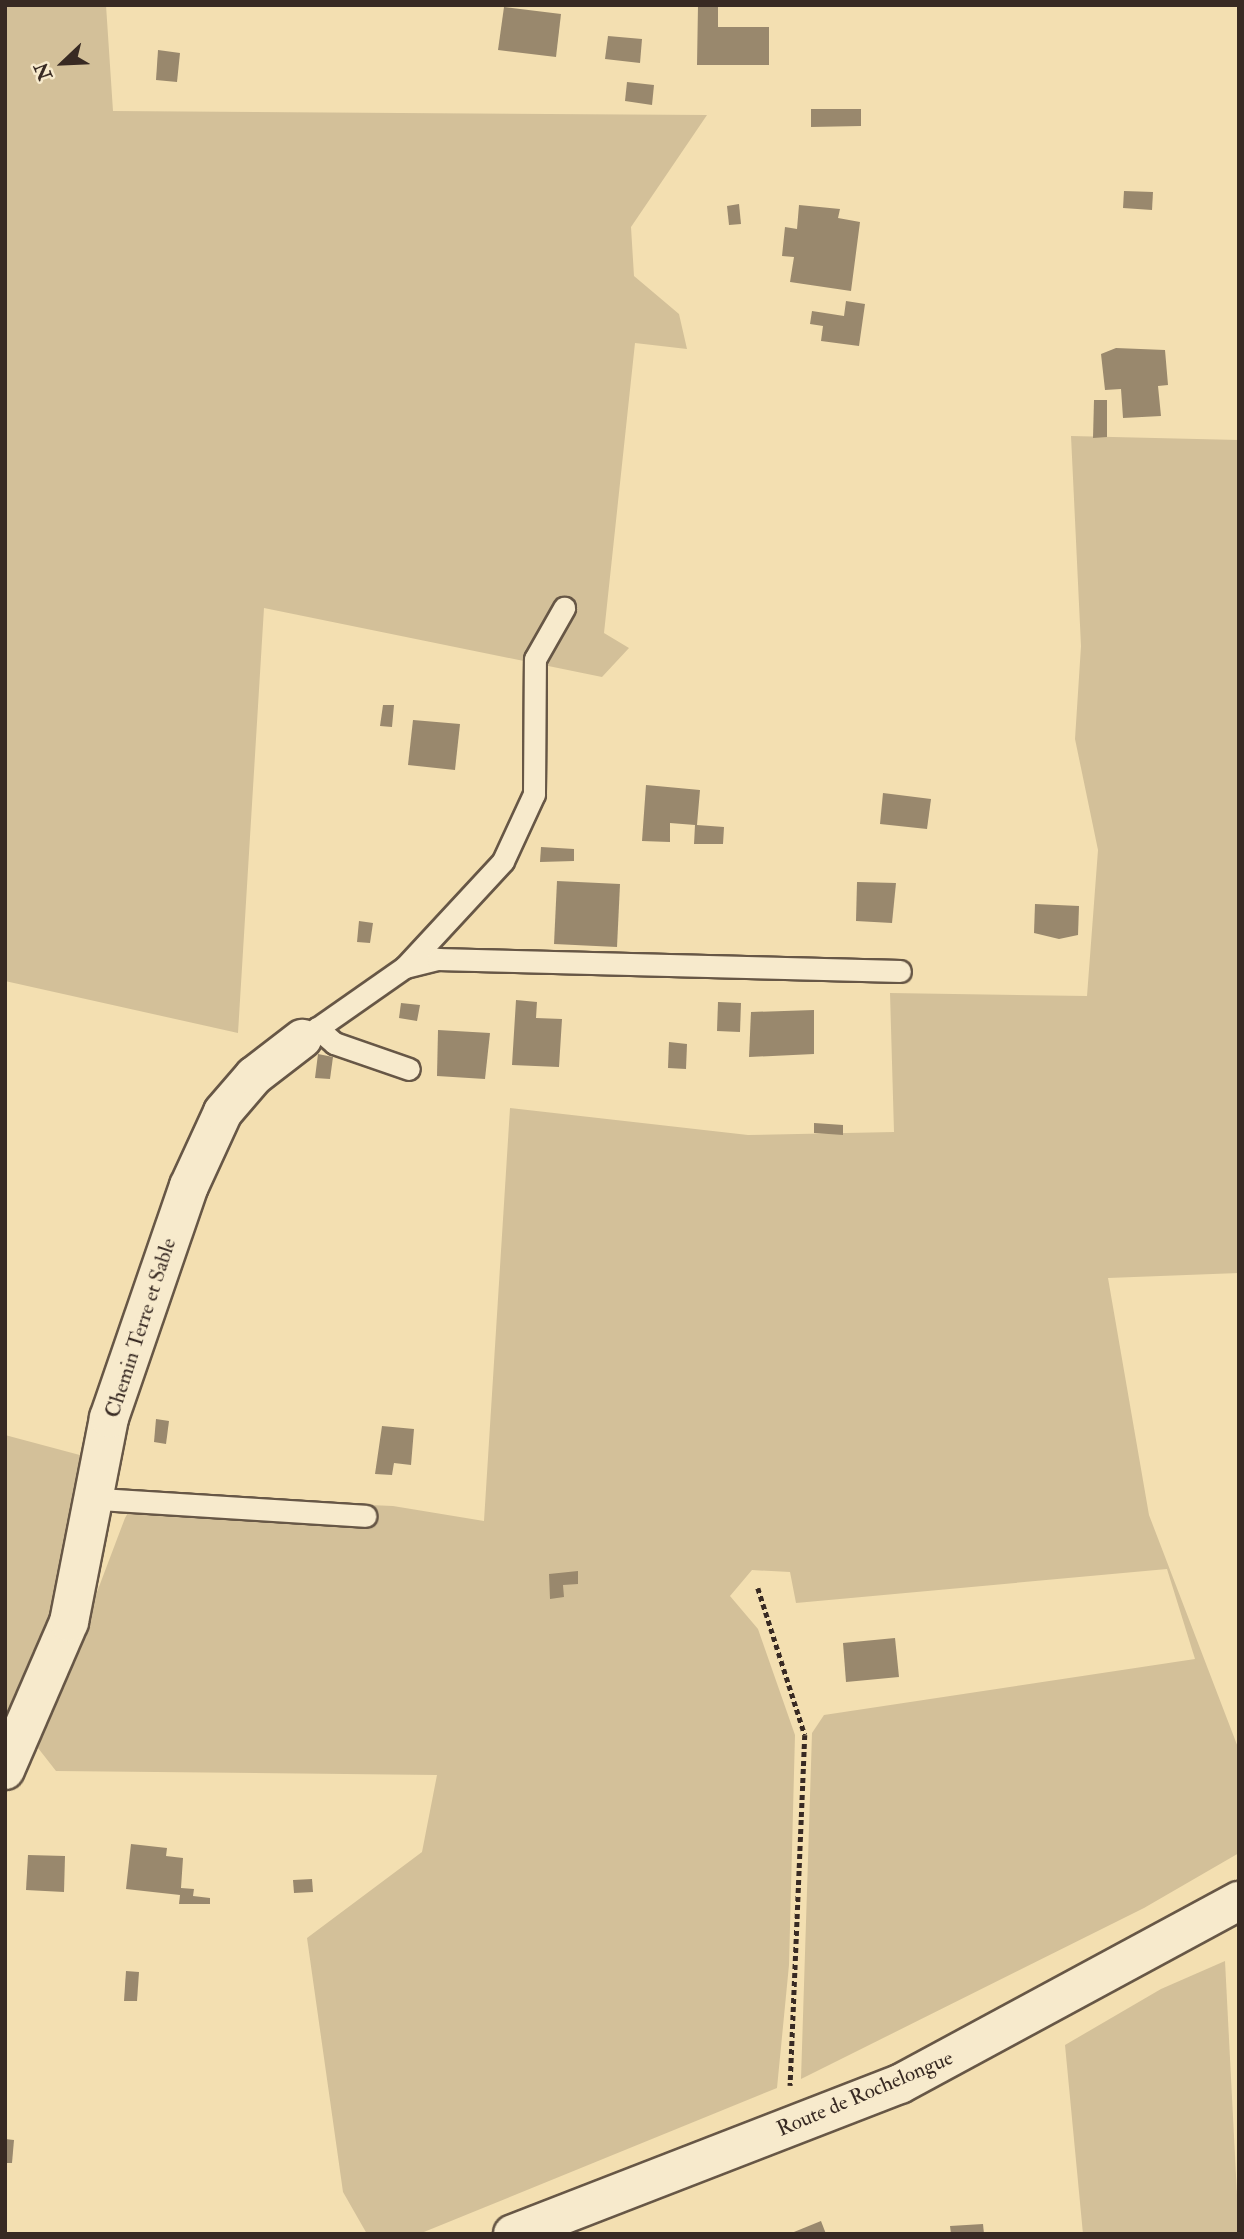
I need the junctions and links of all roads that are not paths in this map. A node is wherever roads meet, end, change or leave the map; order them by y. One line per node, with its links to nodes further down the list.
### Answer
1 (564, 608): 2 (lane)
2 (405, 967): 3 (lane); 4 (lane)
3 (900, 971)
4 (309, 1034): 5 (lane); 6 (street, Chemin Terre et Sable)
5 (409, 1069)
6 (98, 1499): 7 (lane); 8 (street, Chemin Terre et Sable)
7 (365, 1516)
8 (5, 1770)
9 (1239, 1901): 10 (street, Route de Rochelongue)
10 (513, 2234)

